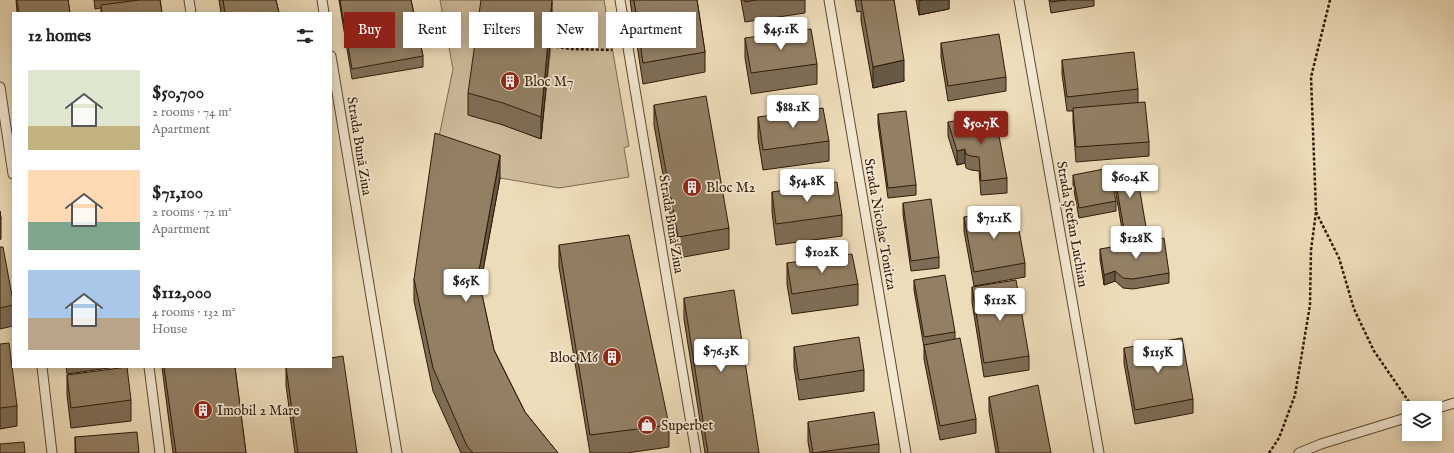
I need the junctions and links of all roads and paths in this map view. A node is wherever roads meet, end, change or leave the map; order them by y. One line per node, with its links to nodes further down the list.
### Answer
1 (189, 0): 7 (lane)
2 (322, 0): 8 (lane)
3 (620, 0): 24 (lane, Strada Bună Ziua)
4 (829, 0): 25 (lane, Strada Nicolae Tonitza)
5 (1019, 0): 26 (lane, Strada Ștefan Luchian)
6 (1330, 0): 14 (path)
7 (191, 12)
8 (324, 12)
9 (564, 48): 10 (path)
10 (612, 50)
11 (332, 62): 23 (lane, Strada Bună Ziua)
12 (0, 88): 13 (lane)
13 (12, 167)
14 (1316, 212): 17 (path); 27 (path)
15 (42, 368): 21 (lane)
16 (149, 368): 22 (lane)
17 (1409, 401)
18 (1454, 403): 19 (lane)
19 (1442, 407)
20 (1402, 419): 28 (lane)
21 (52, 453)
22 (160, 453)
23 (397, 453)
24 (696, 453)
25 (906, 453)
26 (1099, 453)
27 (1269, 453)
28 (1299, 453)

